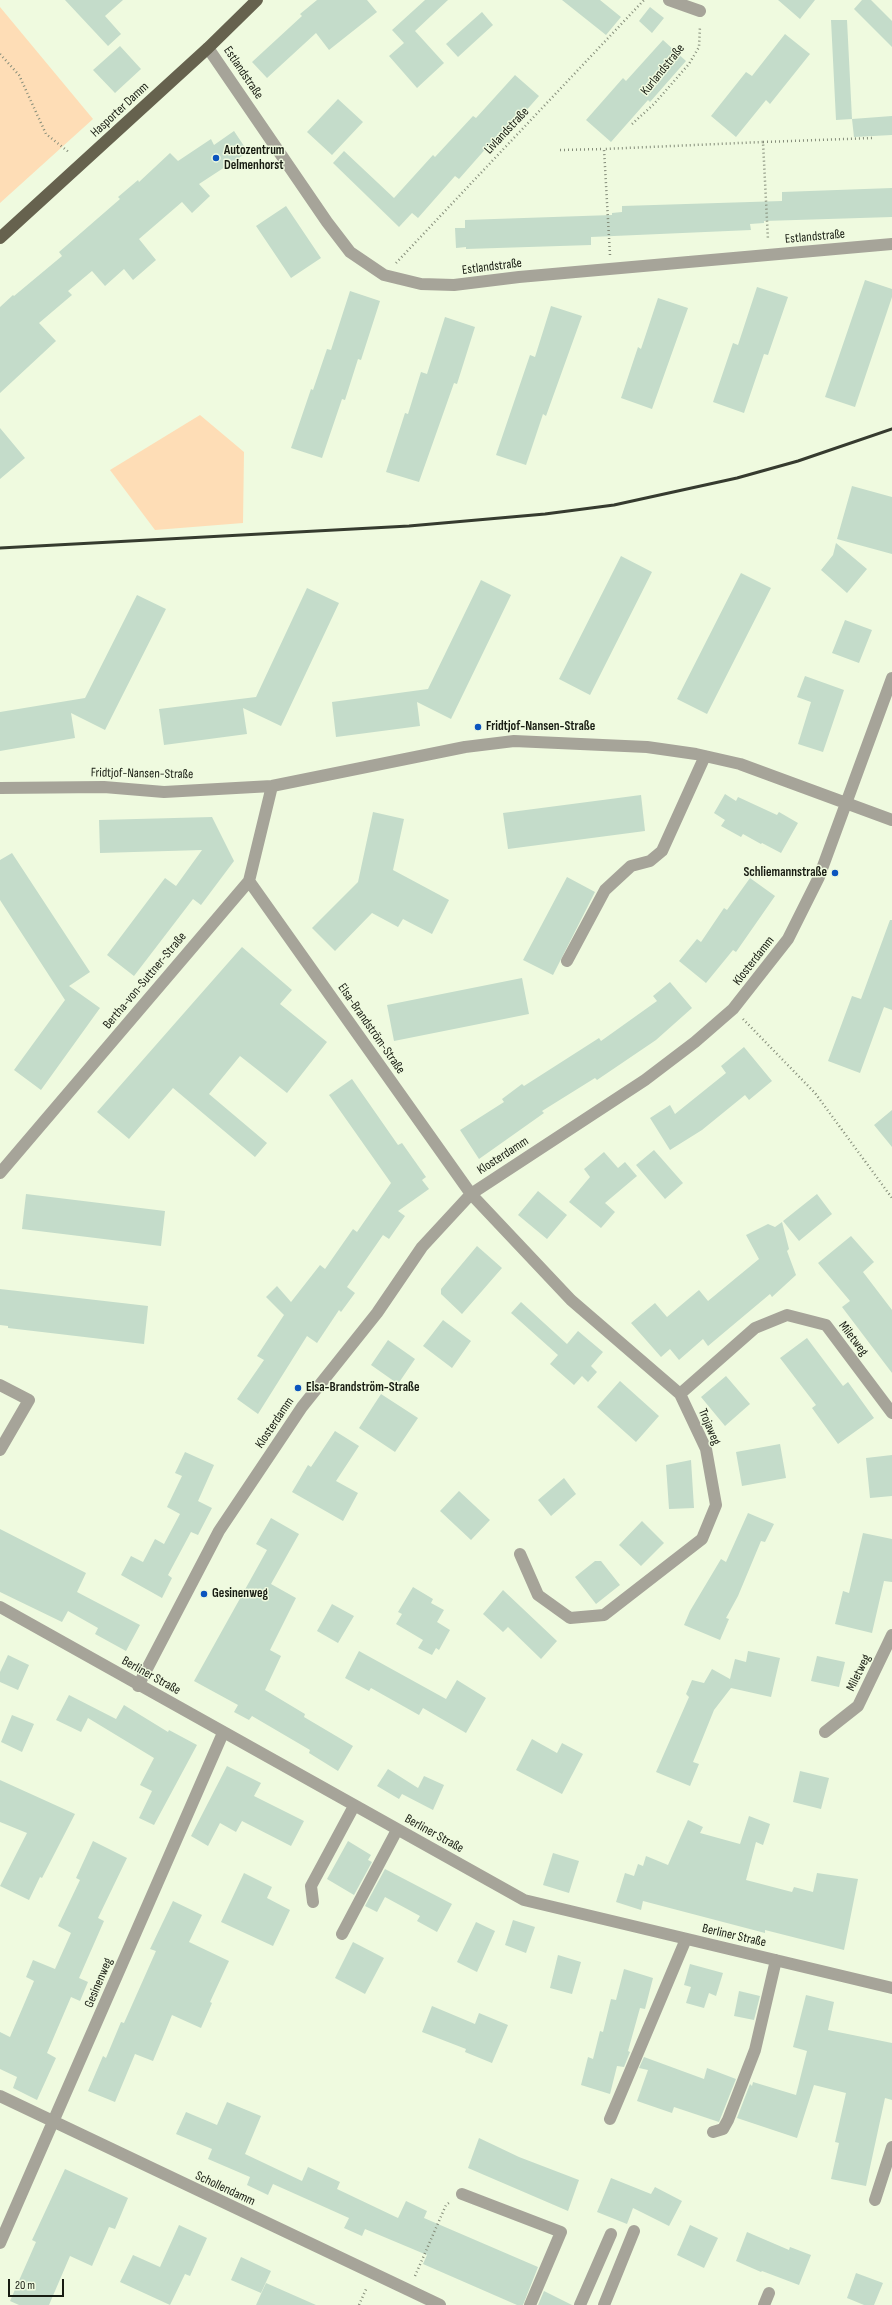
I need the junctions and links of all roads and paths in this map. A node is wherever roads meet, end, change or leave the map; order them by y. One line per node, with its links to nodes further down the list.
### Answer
1 (256, 0): 5 (main road, Hasporter Damm)
2 (644, 0): 17 (path, Livlandstraße)
3 (669, 0): 4 (street)
4 (700, 11): 7 (path, Kurlandstraße)
5 (208, 48): 12 (main road, Hasporter Damm); 17 (street, Estlandstraße)
6 (0, 54): 12 (path)
7 (632, 124)
8 (873, 138): 9 (path)
9 (763, 142): 10 (path); 15 (path)
10 (604, 149): 11 (path); 16 (path)
11 (560, 150)
12 (84, 163): 13 (main road, Hasporter Damm)
13 (0, 238)
14 (892, 244): 15 (street, Estlandstraße)
15 (769, 255): 16 (street, Estlandstraße)
16 (610, 269): 17 (street, Estlandstraße)
17 (384, 275)
18 (892, 678): 22 (street, Klosterdamm)
19 (705, 756): 20 (street, Fridtjof-Nansen-Straße); 22 (street, Fridtjof-Nansen-Straße); 25 (street)
20 (272, 786): 21 (street, Fridtjof-Nansen-Straße); 24 (street, Bertha-von-Suttner-Straße)
21 (0, 788)
22 (847, 803): 23 (street); 26 (street, Klosterdamm)
23 (892, 820)
24 (249, 881): 27 (street, Bertha-von-Suttner-Straße); 28 (street, Elsa-Brandström-Straße)
25 (567, 961)
26 (733, 1009): 28 (street, Klosterdamm); 29 (path)
27 (0, 1173)
28 (471, 1194): 31 (street, Trojaweg); 37 (street, Klosterdamm)
29 (892, 1198)
30 (0, 1385): 33 (street)
31 (680, 1394): 32 (street, Miletweg); 34 (street, Trojaweg)
32 (892, 1413)
33 (0, 1450)
34 (520, 1554)
35 (0, 1607): 37 (street, Berliner Straße)
36 (892, 1635): 38 (street, Miletweg)
37 (138, 1686): 39 (street, Berliner Straße)
38 (825, 1732)
39 (223, 1733): 40 (street, Berliner Straße); 49 (street, Gesinenweg)
40 (354, 1806): 41 (street, Berliner Straße); 42 (street)
41 (397, 1830): 43 (street); 44 (street, Berliner Straße)
42 (313, 1902)
43 (342, 1934)
44 (686, 1939): 45 (street, Berliner Straße); 48 (street)
45 (776, 1960): 46 (street, Berliner Straße); 50 (street)
46 (892, 1988)
47 (0, 2096): 49 (street, Schollendamm)
48 (610, 2119)
49 (53, 2122): 56 (street, Gesinenweg); 57 (street, Schollendamm)
50 (713, 2132)
51 (892, 2147): 53 (street)
52 (462, 2194): 58 (path); 62 (street)
53 (875, 2200)
54 (634, 2231): 64 (street)
55 (611, 2234): 63 (street)
56 (0, 2243)
57 (373, 2275): 58 (street, Schollendamm); 60 (path)
58 (409, 2291): 61 (street, Schollendamm)
59 (769, 2293): 65 (street)
60 (359, 2305)
61 (440, 2305)
62 (530, 2305)
63 (580, 2305)
64 (604, 2305)
65 (764, 2305)

